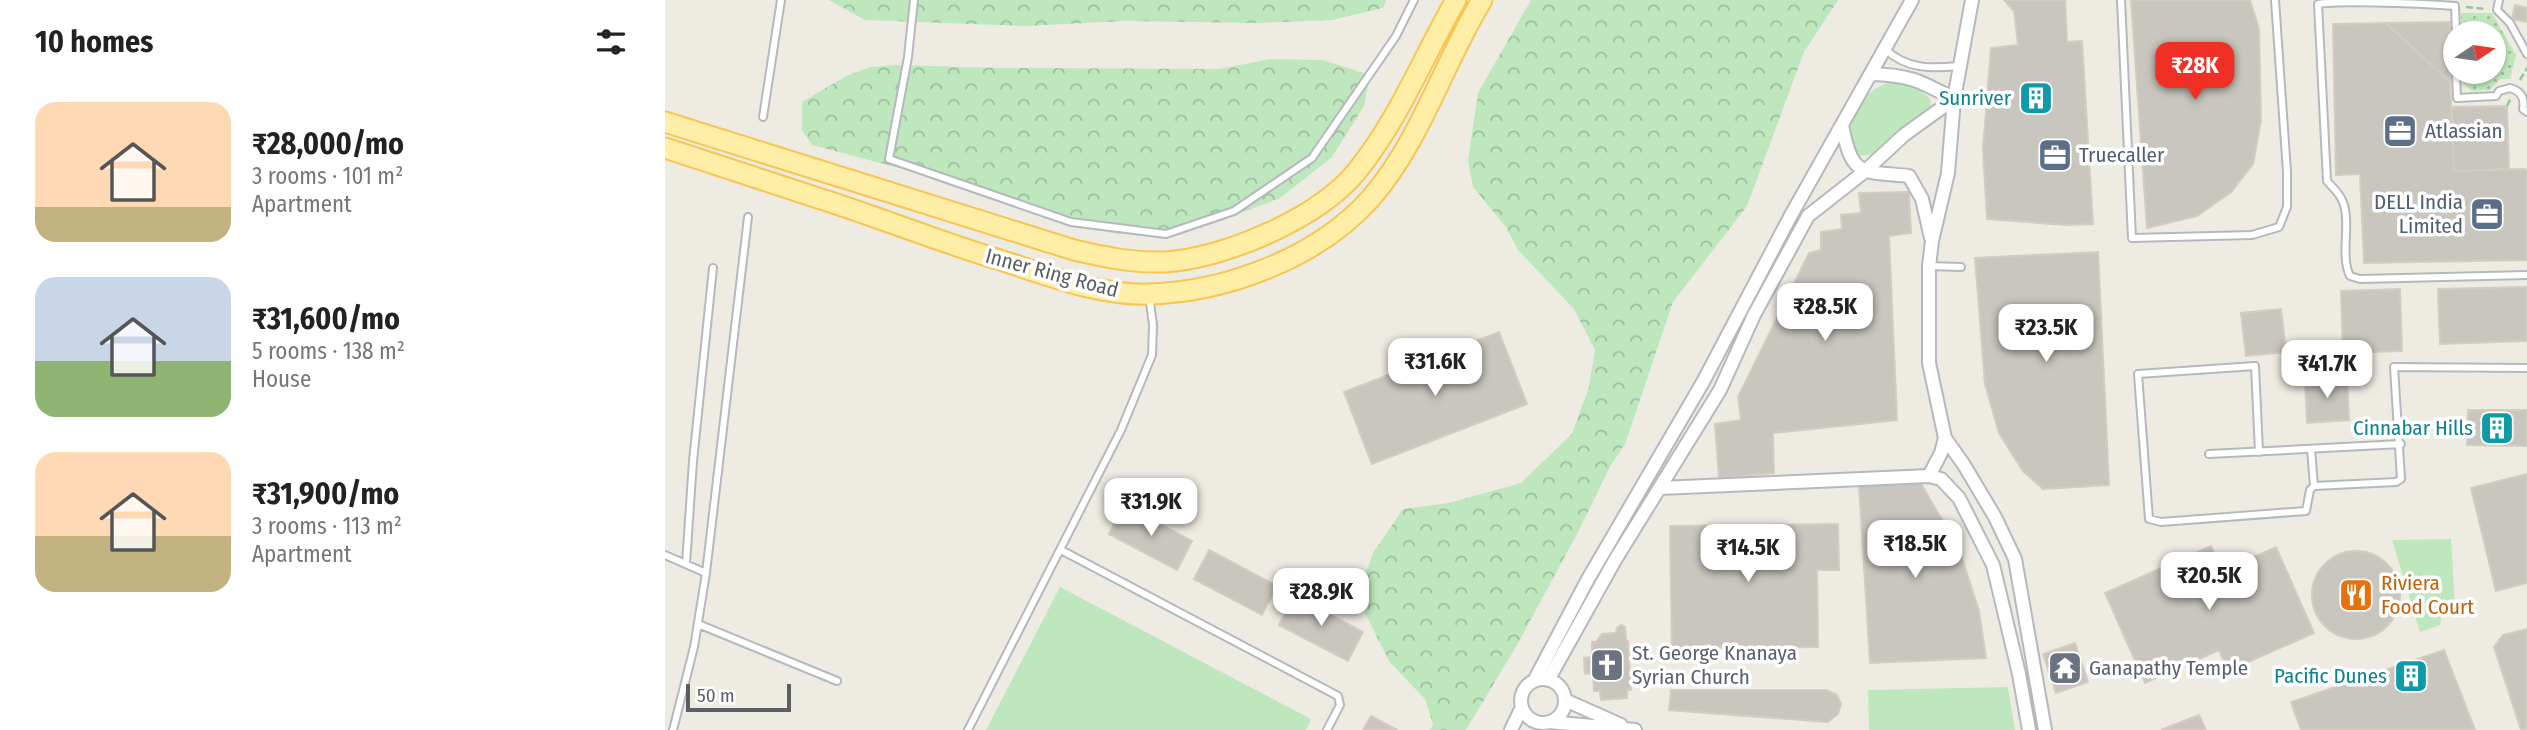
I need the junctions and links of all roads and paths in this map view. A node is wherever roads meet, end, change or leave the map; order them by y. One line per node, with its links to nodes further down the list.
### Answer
1 (781, 0): 22 (lane)
2 (914, 0): 3 (lane)
3 (1414, 0)
4 (1456, 0): 26 (main road, Inner Ring Road)
5 (1482, 0): 35 (main road, Inner Ring Road)
6 (1912, 0): 15 (street)
7 (1972, 0): 17 (street)
8 (2121, 0): 9 (lane)
9 (2275, 0)
10 (2365, 0): 12 (lane); 34 (lane)
11 (2499, 0): 13 (lane)
12 (2455, 6): 13 (path); 14 (lane)
13 (2497, 10): 16 (lane)
14 (2456, 21)
15 (1885, 49): 17 (lane); 18 (street)
16 (2527, 54)
17 (1958, 66): 20 (street)
18 (1871, 74): 20 (street); 24 (street)
19 (2456, 84): 21 (lane)
20 (1954, 99): 27 (street); 30 (street)
21 (2527, 112)
22 (764, 117)
23 (665, 122): 26 (main road, Inner Ring Road)
24 (1842, 124): 27 (street); 52 (street)
25 (665, 148): 28 (main road, Inner Ring Road)
26 (806, 168): 28 (main road)
27 (1864, 172): 30 (street); 44 (street)
28 (797, 191): 35 (main road, Inner Ring Road)
29 (748, 216): 48 (lane)
30 (1932, 242): 31 (street)
31 (1929, 266): 32 (lane); 37 (street)
32 (1961, 267)
33 (713, 268): 47 (lane)
34 (2527, 275)
35 (1149, 295): 45 (lane)
36 (2527, 368): 38 (lane)
37 (1945, 438): 42 (street); 63 (street)
38 (2401, 444): 39 (lane); 43 (lane)
39 (2311, 449): 40 (lane); 43 (lane)
40 (2259, 452): 41 (lane); 43 (lane)
41 (2209, 454)
42 (1929, 475): 44 (street); 62 (street)
43 (2315, 486)
44 (1660, 488): 50 (street)
45 (1061, 550): 58 (lane); 59 (lane)
46 (665, 555): 47 (lane)
47 (687, 564): 48 (lane)
48 (706, 573): 49 (lane)
49 (698, 624): 51 (lane); 57 (lane)
50 (1548, 680): 52 (street); 53 (street)
51 (838, 681)
52 (1534, 681): 54 (street)
53 (1565, 700): 55 (street); 61 (street)
54 (1522, 707): 56 (street); 60 (street)
55 (1547, 722): 56 (street); 61 (street)
56 (1529, 725)
57 (673, 730)
58 (968, 730)
59 (1327, 730)
60 (1511, 730)
61 (1633, 730)
62 (2029, 730)
63 (2045, 730)

